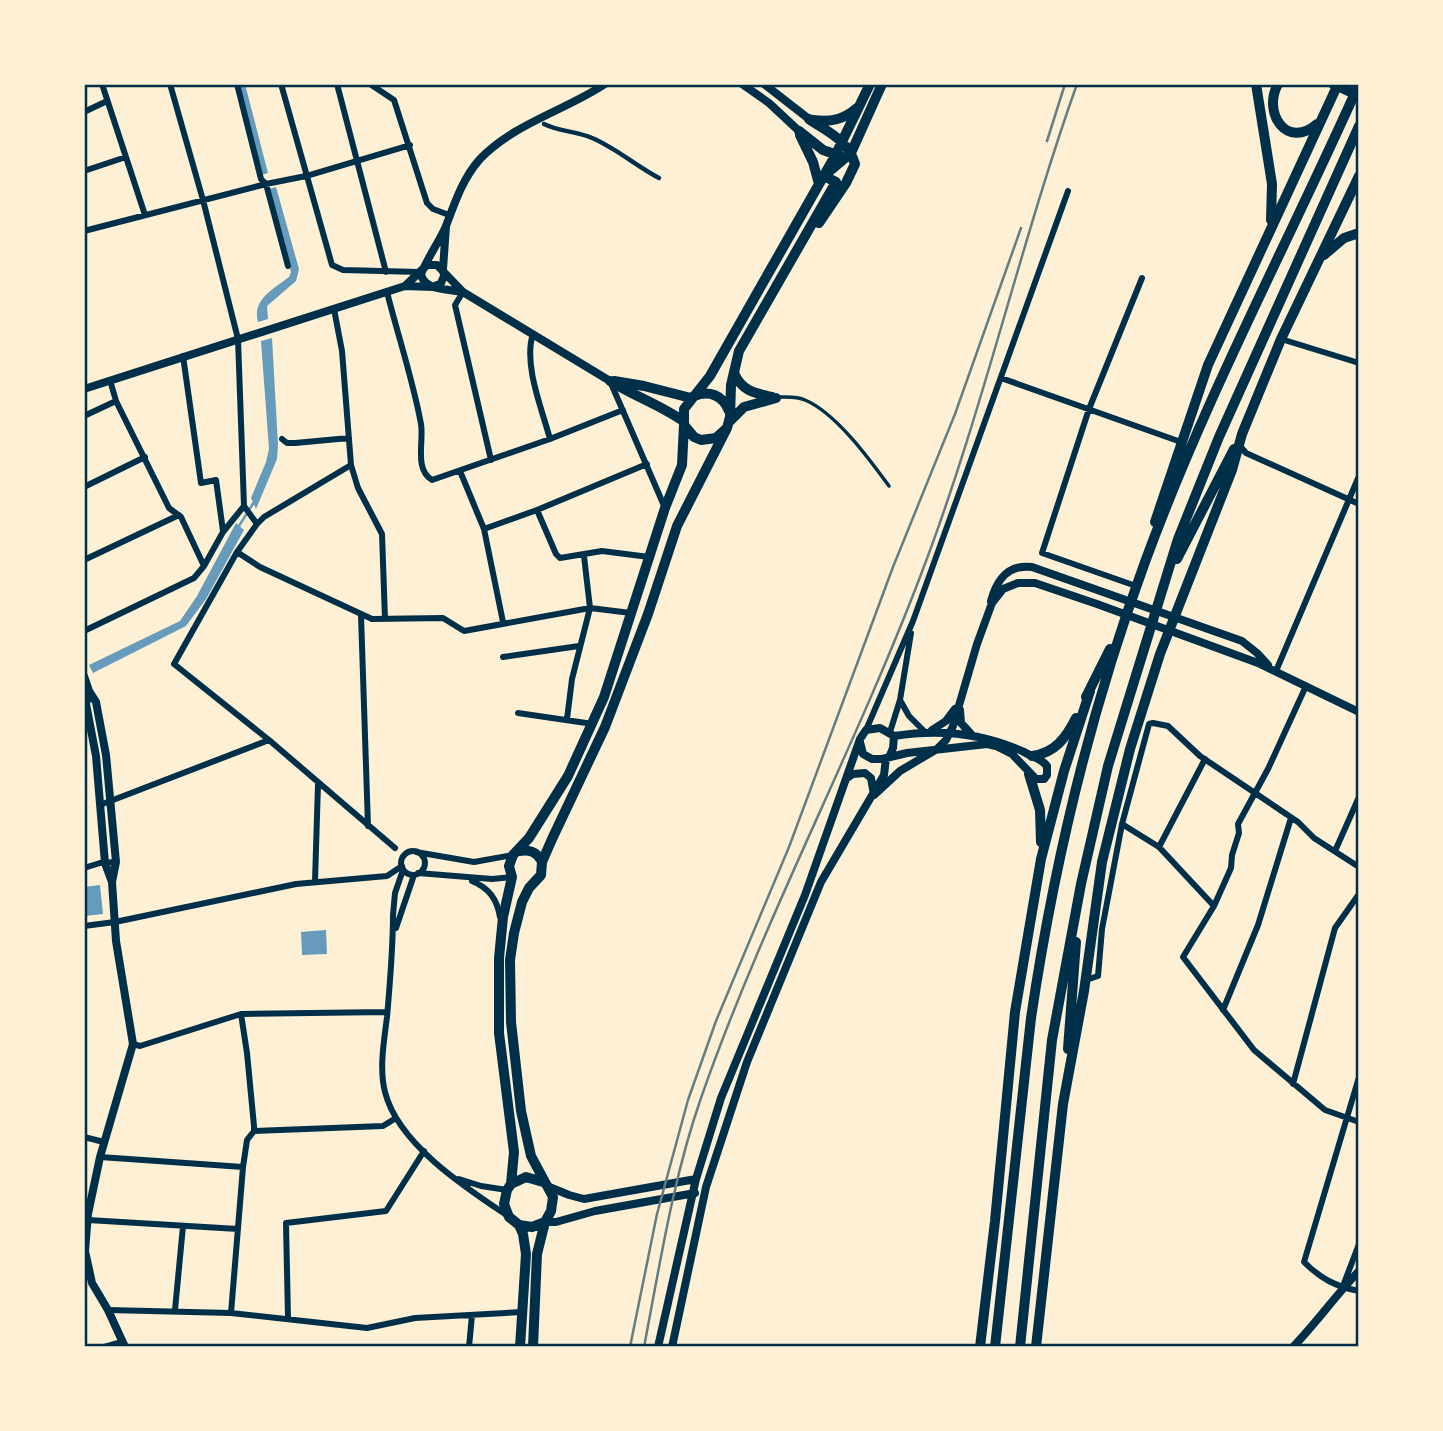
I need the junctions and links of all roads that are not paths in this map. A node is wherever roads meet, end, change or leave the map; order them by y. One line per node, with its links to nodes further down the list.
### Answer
1 (102, 84): 17 (street)
2 (170, 84): 39 (street)
3 (237, 84): 37 (street)
4 (282, 84): 33 (street)
5 (337, 84): 31 (street)
6 (370, 84): 27 (street)
7 (605, 84): 41 (street)
8 (742, 84): 25 (street)
9 (764, 84): 22 (street)
10 (870, 84): 18 (main road)
11 (882, 84): 28 (main road)
12 (1256, 84): 43 (highway)
13 (1278, 84): 20 (highway)
14 (1336, 84): 16 (main road); 20 (highway)
15 (1359, 84): 101 (highway)
16 (1359, 96)
17 (107, 101): 19 (street); 30 (street)
18 (860, 106): 21 (main road); 26 (main road)
19 (84, 112)
20 (1324, 113): 43 (highway)
21 (849, 115): 22 (main road); 26 (street)
22 (809, 119): 26 (main road)
23 (544, 124): 35 (street)
24 (1359, 126): 108 (highway)
25 (799, 131): 29 (main road); 36 (main road)
26 (841, 140): 28 (main road); 29 (main road)
27 (410, 145): 31 (street); 41 (street)
28 (851, 153): 29 (main road); 36 (main road); 46 (main road)
29 (833, 155): 36 (main road)
30 (126, 157): 32 (street); 40 (street)
31 (356, 163): 33 (street); 51 (street)
32 (84, 171)
33 (306, 176): 37 (street); 51 (street)
34 (1359, 176): 47 (highway)
35 (659, 178)
36 (818, 178): 46 (main road); 68 (main road)
37 (266, 184): 39 (street); 48 (street)
38 (1068, 191): 64 (street)
39 (203, 200): 40 (street); 60 (street)
40 (145, 215): 44 (street)
41 (449, 215): 42 (street)
42 (446, 226): 49 (street); 50 (street)
43 (1270, 229): 80 (highway)
44 (84, 231)
45 (1359, 233): 47 (highway)
46 (797, 251): 63 (main road)
47 (1320, 260): 59 (highway)
48 (288, 266)
49 (443, 269): 50 (street); 54 (street); 56 (street)
50 (422, 270): 51 (street); 53 (street); 54 (street)
51 (386, 272)
52 (1142, 278): 71 (street)
53 (405, 286): 54 (street); 55 (street)
54 (433, 287): 56 (street)
55 (387, 292): 57 (street); 85 (street)
56 (463, 292): 58 (street); 82 (street)
57 (334, 309): 60 (street); 77 (street)
58 (533, 334): 66 (street); 79 (street)
59 (1281, 338): 62 (street); 76 (highway)
60 (237, 339): 61 (street); 91 (street)
61 (183, 356): 65 (street); 97 (street)
62 (1359, 363)
63 (733, 372): 69 (main road); 74 (main road)
64 (1001, 378): 71 (street); 111 (street)
65 (110, 380): 67 (street); 70 (street)
66 (610, 381): 68 (main road); 72 (street); 75 (main road)
67 (84, 389)
68 (692, 397): 74 (main road); 75 (main road)
69 (776, 398): 74 (main road); 87 (lane)
70 (116, 401): 73 (street); 81 (street)
71 (1089, 409): 80 (street); 104 (street)
72 (623, 410): 79 (street); 83 (street)
73 (84, 416)
74 (729, 421): 75 (main road); 159 (main road)
75 (684, 423): 92 (main road)
76 (1242, 434): 89 (street); 108 (highway); 177 (highway)
77 (349, 438): 78 (street); 84 (street)
78 (282, 439)
79 (550, 439): 82 (street)
80 (1181, 442): 101 (highway)
81 (145, 457): 88 (street); 94 (street)
82 (491, 460): 85 (street)
83 (647, 464): 92 (street); 93 (street)
84 (351, 465): 95 (street); 110 (street)
85 (460, 471): 96 (street)
86 (1359, 476): 89 (street)
87 (889, 486)
88 (84, 487)
89 (1349, 500): 90 (street); 117 (street)
90 (1359, 504)
91 (245, 507): 95 (street); 97 (street)
92 (665, 508): 100 (main road)
93 (537, 510): 96 (street); 99 (street)
94 (179, 515): 102 (street); 103 (street)
95 (255, 521): 98 (street)
96 (484, 528): 112 (street)
97 (223, 532): 103 (street)
98 (237, 552): 109 (street); 136 (street)
99 (584, 556): 100 (street); 105 (street)
100 (649, 557): 106 (main road)
101 (1146, 559): 104 (highway)
102 (84, 560)
103 (204, 566): 114 (street)
104 (1136, 586): 113 (highway)
105 (590, 608): 106 (street); 112 (street); 115 (street)
106 (631, 613): 129 (main road)
107 (988, 613): 116 (street); 119 (street); 125 (street)
108 (1155, 614): 170 (highway)
109 (361, 615): 110 (street); 151 (street)
110 (385, 619): 112 (street)
111 (913, 621): 124 (street); 130 (street)
112 (503, 622)
113 (1122, 628): 123 (highway); 225 (highway)
114 (84, 631)
115 (579, 646): 118 (street); 128 (street)
116 (1258, 653): 117 (street); 119 (street)
117 (1283, 656): 119 (street)
118 (503, 657)
119 (1276, 671): 121 (street)
120 (85, 677): 122 (street)
121 (1306, 685): 126 (street); 144 (street)
122 (89, 691): 147 (street); 148 (street)
123 (1090, 691): 138 (highway); 157 (highway)
124 (900, 700): 131 (street); 132 (street)
125 (960, 700): 131 (street); 133 (street); 134 (street)
126 (1359, 712)
127 (518, 713): 128 (street)
128 (567, 719): 129 (street)
129 (594, 725): 156 (main road)
130 (866, 730): 132 (street); 135 (street)
131 (927, 731): 132 (street); 133 (street)
132 (892, 734): 139 (street)
133 (950, 734): 134 (street); 137 (street)
134 (973, 736): 138 (street)
135 (860, 739): 139 (street); 142 (street)
136 (269, 740): 143 (street); 147 (street)
137 (937, 749): 139 (street); 141 (street); 145 (street)
138 (1032, 756): 141 (street)
139 (888, 757): 145 (street)
140 (1205, 759): 144 (street); 150 (street); 152 (street)
141 (1029, 774): 157 (highway)
142 (847, 778): 145 (street); 195 (street)
143 (318, 784): 151 (street); 167 (street)
144 (1255, 794): 149 (street); 172 (street)
145 (874, 795): 198 (street)
146 (1359, 797): 155 (street)
147 (111, 801): 148 (street); 158 (street)
148 (100, 805): 160 (street)
149 (1291, 818): 155 (street); 178 (street)
150 (1122, 824): 152 (street); 177 (street)
151 (368, 826): 153 (street)
152 (1159, 846): 172 (street)
153 (395, 848): 154 (street); 161 (street)
154 (414, 851): 156 (street); 161 (street); 164 (street)
155 (1335, 851): 162 (street)
156 (516, 853): 159 (main road); 165 (main road)
157 (1041, 859): 224 (highway)
158 (116, 862): 160 (street); 169 (street)
159 (542, 862): 168 (main road)
160 (105, 863): 163 (street); 169 (street)
161 (402, 865): 164 (street); 167 (street); 176 (street)
162 (1359, 867)
163 (84, 868)
164 (416, 874): 166 (street); 176 (street)
165 (512, 877): 166 (street); 168 (main road); 175 (main road)
166 (460, 878): 175 (street)
167 (315, 881): 173 (street)
168 (534, 881): 196 (main road)
169 (112, 882): 173 (street)
170 (1081, 884): 184 (highway); 226 (highway)
171 (1359, 894): 183 (street)
172 (1214, 906): 178 (street)
173 (115, 922): 174 (street); 181 (street)
174 (84, 926)
175 (501, 930): 197 (main road)
176 (393, 940): 179 (street)
177 (1086, 981): 184 (highway)
178 (1223, 1010): 183 (street)
179 (387, 1012): 180 (street); 185 (street)
180 (241, 1014): 181 (street); 188 (street)
181 (133, 1044): 190 (street)
182 (1359, 1076): 186 (street)
183 (1293, 1084): 186 (street)
184 (1063, 1104): 227 (highway)
185 (396, 1118): 188 (street); 191 (street)
186 (1347, 1118): 187 (street); 209 (street)
187 (1359, 1122)
188 (254, 1130): 193 (street)
189 (84, 1137): 190 (street)
190 (104, 1142): 192 (street)
191 (424, 1151): 194 (street); 216 (street)
192 (100, 1157): 193 (street); 200 (street)
193 (243, 1167): 205 (street)
194 (454, 1177): 197 (street); 201 (street)
195 (696, 1179): 196 (street); 198 (street); 199 (street)
196 (545, 1184): 197 (main road); 202 (main road)
197 (509, 1187): 201 (main road)
198 (705, 1187): 199 (street); 223 (street)
199 (693, 1194): 202 (street); 222 (street)
200 (87, 1216): 204 (street); 208 (street)
201 (509, 1217): 203 (main road)
202 (545, 1222): 203 (main road); 221 (main road)
203 (519, 1225): 213 (main road)
204 (183, 1226): 205 (street); 212 (street)
205 (238, 1229): 214 (street)
206 (1359, 1244): 209 (street)
207 (1359, 1271): 209 (street)
208 (88, 1282): 211 (street)
209 (1343, 1288): 210 (street); 228 (street)
210 (1359, 1291)
211 (108, 1310): 212 (street); 217 (street)
212 (175, 1310): 214 (street)
213 (522, 1312): 215 (street); 220 (main road)
214 (232, 1313): 216 (street)
215 (472, 1315): 216 (street); 219 (street)
216 (288, 1318)
217 (123, 1344): 218 (street)
218 (104, 1347)
219 (469, 1347)
220 (520, 1347)
221 (533, 1347)
222 (658, 1347)
223 (672, 1347)
224 (980, 1347)
225 (995, 1347)
226 (1020, 1347)
227 (1036, 1347)
228 (1293, 1347)

